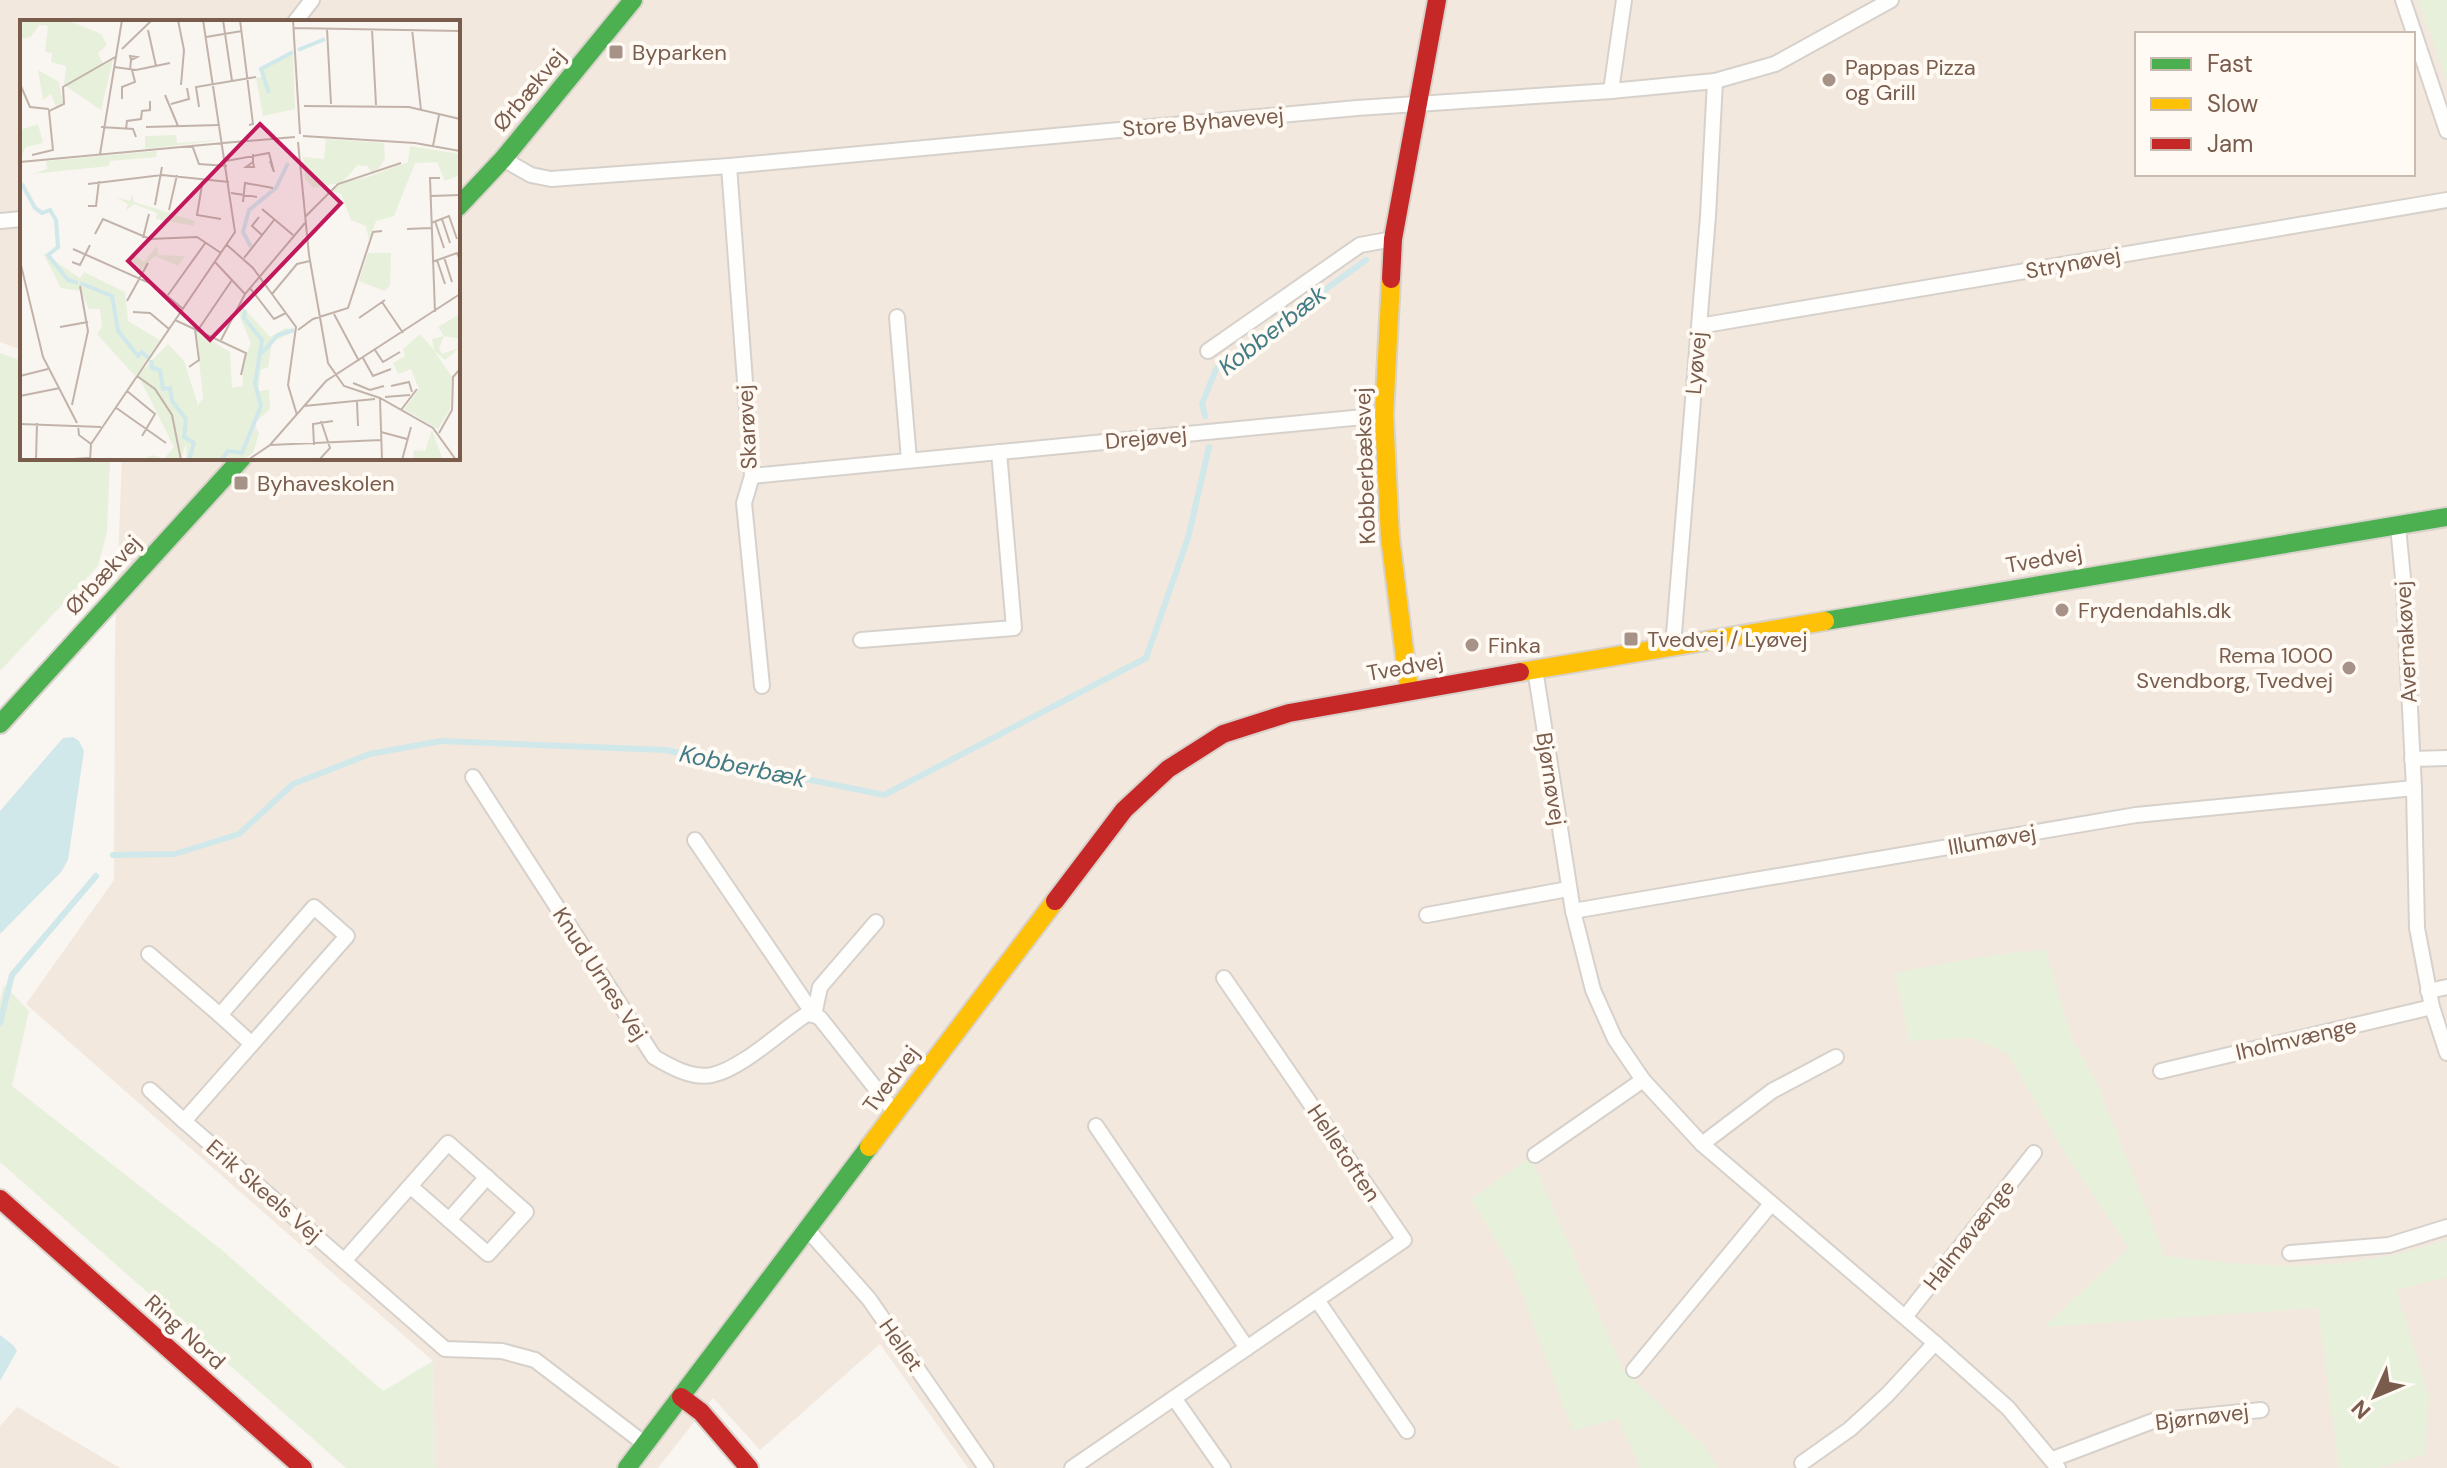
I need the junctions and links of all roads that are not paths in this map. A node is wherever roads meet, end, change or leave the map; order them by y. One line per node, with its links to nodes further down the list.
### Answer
1 (312, 0): 7 (street)
2 (633, 0): 14 (street, Ørbækvej)
3 (1437, 0): 12 (street, Kobberbæksvej)
4 (1624, 0): 11 (street)
5 (1891, 0): 10 (street, Store Byhavevej)
6 (2403, 0): 8 (street)
7 (297, 20)
8 (2414, 32)
9 (2415, 36): 13 (street)
10 (1715, 81): 11 (street, Store Byhavevej); 22 (street, Lyøvej)
11 (1611, 91): 12 (street, Store Byhavevej)
12 (1416, 105): 15 (street, Store Byhavevej); 20 (street, Kobberbæksvej)
13 (2447, 131)
14 (503, 159): 15 (street, Store Byhavevej); 17 (street, Ørbækvej)
15 (729, 166): 28 (street, Skarøvej)
16 (2447, 200): 22 (street, Strynøvej)
17 (460, 205)
18 (20, 219): 19 (street)
19 (0, 221)
20 (1393, 239): 23 (street); 24 (street, Kobberbæksvej)
21 (897, 317): 27 (street)
22 (1699, 326): 32 (street, Lyøvej)
23 (1208, 351)
24 (1384, 415): 25 (street, Drejøvej); 35 (street, Kobberbæksvej)
25 (999, 452): 27 (street, Drejøvej); 31 (street)
26 (240, 460): 36 (street, Ørbækvej)
27 (909, 460): 28 (street, Drejøvej)
28 (752, 476): 34 (street, Skarøvej)
29 (2447, 517): 30 (street, Tvedvej)
30 (2398, 526): 32 (street, Tvedvej); 38 (street, Avernakøvej)
31 (861, 640)
32 (1673, 646): 33 (street, Tvedvej)
33 (1535, 669): 35 (street, Tvedvej); 42 (street, Bjørnøvej)
34 (762, 686)
35 (1409, 690): 59 (street, Tvedvej)
36 (0, 724)
37 (2447, 758): 38 (street)
38 (2412, 759): 40 (street, Avernakøvej)
39 (473, 777): 52 (street, Knud Urnes Vej)
40 (2414, 788): 43 (street, Illumøvej); 49 (street, Avernakøvej)
41 (695, 840): 52 (street)
42 (1568, 889): 43 (street, Bjørnøvej); 44 (street)
43 (1573, 911): 57 (street, Bjørnøvej)
44 (1427, 915)
45 (876, 922): 52 (street)
46 (149, 954): 51 (street)
47 (1224, 978): 76 (street, Helletoften)
48 (2447, 987): 49 (street)
49 (2428, 991): 50 (street, Avernakøvej)
50 (2432, 1007): 54 (street, Avernakøvej); 56 (street, Iholmvænge)
51 (220, 1015): 53 (street); 53 (street)
52 (814, 1015): 59 (street)
53 (252, 1044): 60 (street)
54 (2447, 1053)
55 (1836, 1057): 62 (street)
56 (2161, 1071)
57 (1643, 1080): 62 (street, Bjørnøvej); 64 (street)
58 (150, 1090): 60 (street, Erik Skeels Vej)
59 (895, 1113): 72 (street, Tvedvej)
60 (184, 1121): 75 (street, Erik Skeels Vej)
61 (1096, 1126): 79 (street)
62 (1702, 1144): 69 (street, Bjørnøvej)
63 (2034, 1153): 77 (street, Halmøvænge)
64 (1535, 1155)
65 (487, 1177): 66 (street); 70 (street); 70 (street)
66 (410, 1186): 70 (street); 75 (street)
67 (0, 1190): 73 (street, Ring Nord)
68 (0, 1199): 73 (street, Ring Nord)
69 (1771, 1204): 77 (street, Bjørnøvej); 80 (street)
70 (449, 1220)
71 (2447, 1227): 74 (street)
72 (807, 1229): 81 (street, Tvedvej); 91 (street, Hellet)
73 (37, 1230): 88 (street, Ring Nord)
74 (2290, 1253)
75 (344, 1261): 85 (street, Erik Skeels Vej)
76 (1317, 1300): 79 (street, Helletoften); 84 (street)
77 (1905, 1317): 78 (street, Bjørnøvej)
78 (1935, 1343): 86 (street); 87 (street, Bjørnøvej)
79 (1247, 1348): 82 (street, Helletoften)
80 (1634, 1370)
81 (681, 1397): 85 (street, Tvedvej); 90 (street)
82 (1174, 1398): 92 (street, Helletoften); 93 (street)
83 (2261, 1410): 87 (street, Bjørnøvej)
84 (1407, 1431)
85 (645, 1444): 89 (street, Tvedvej)
86 (1802, 1463)
87 (2056, 1464)
88 (303, 1468)
89 (627, 1468)
90 (749, 1468)
91 (986, 1468)
92 (1072, 1468)
93 (1223, 1468)

